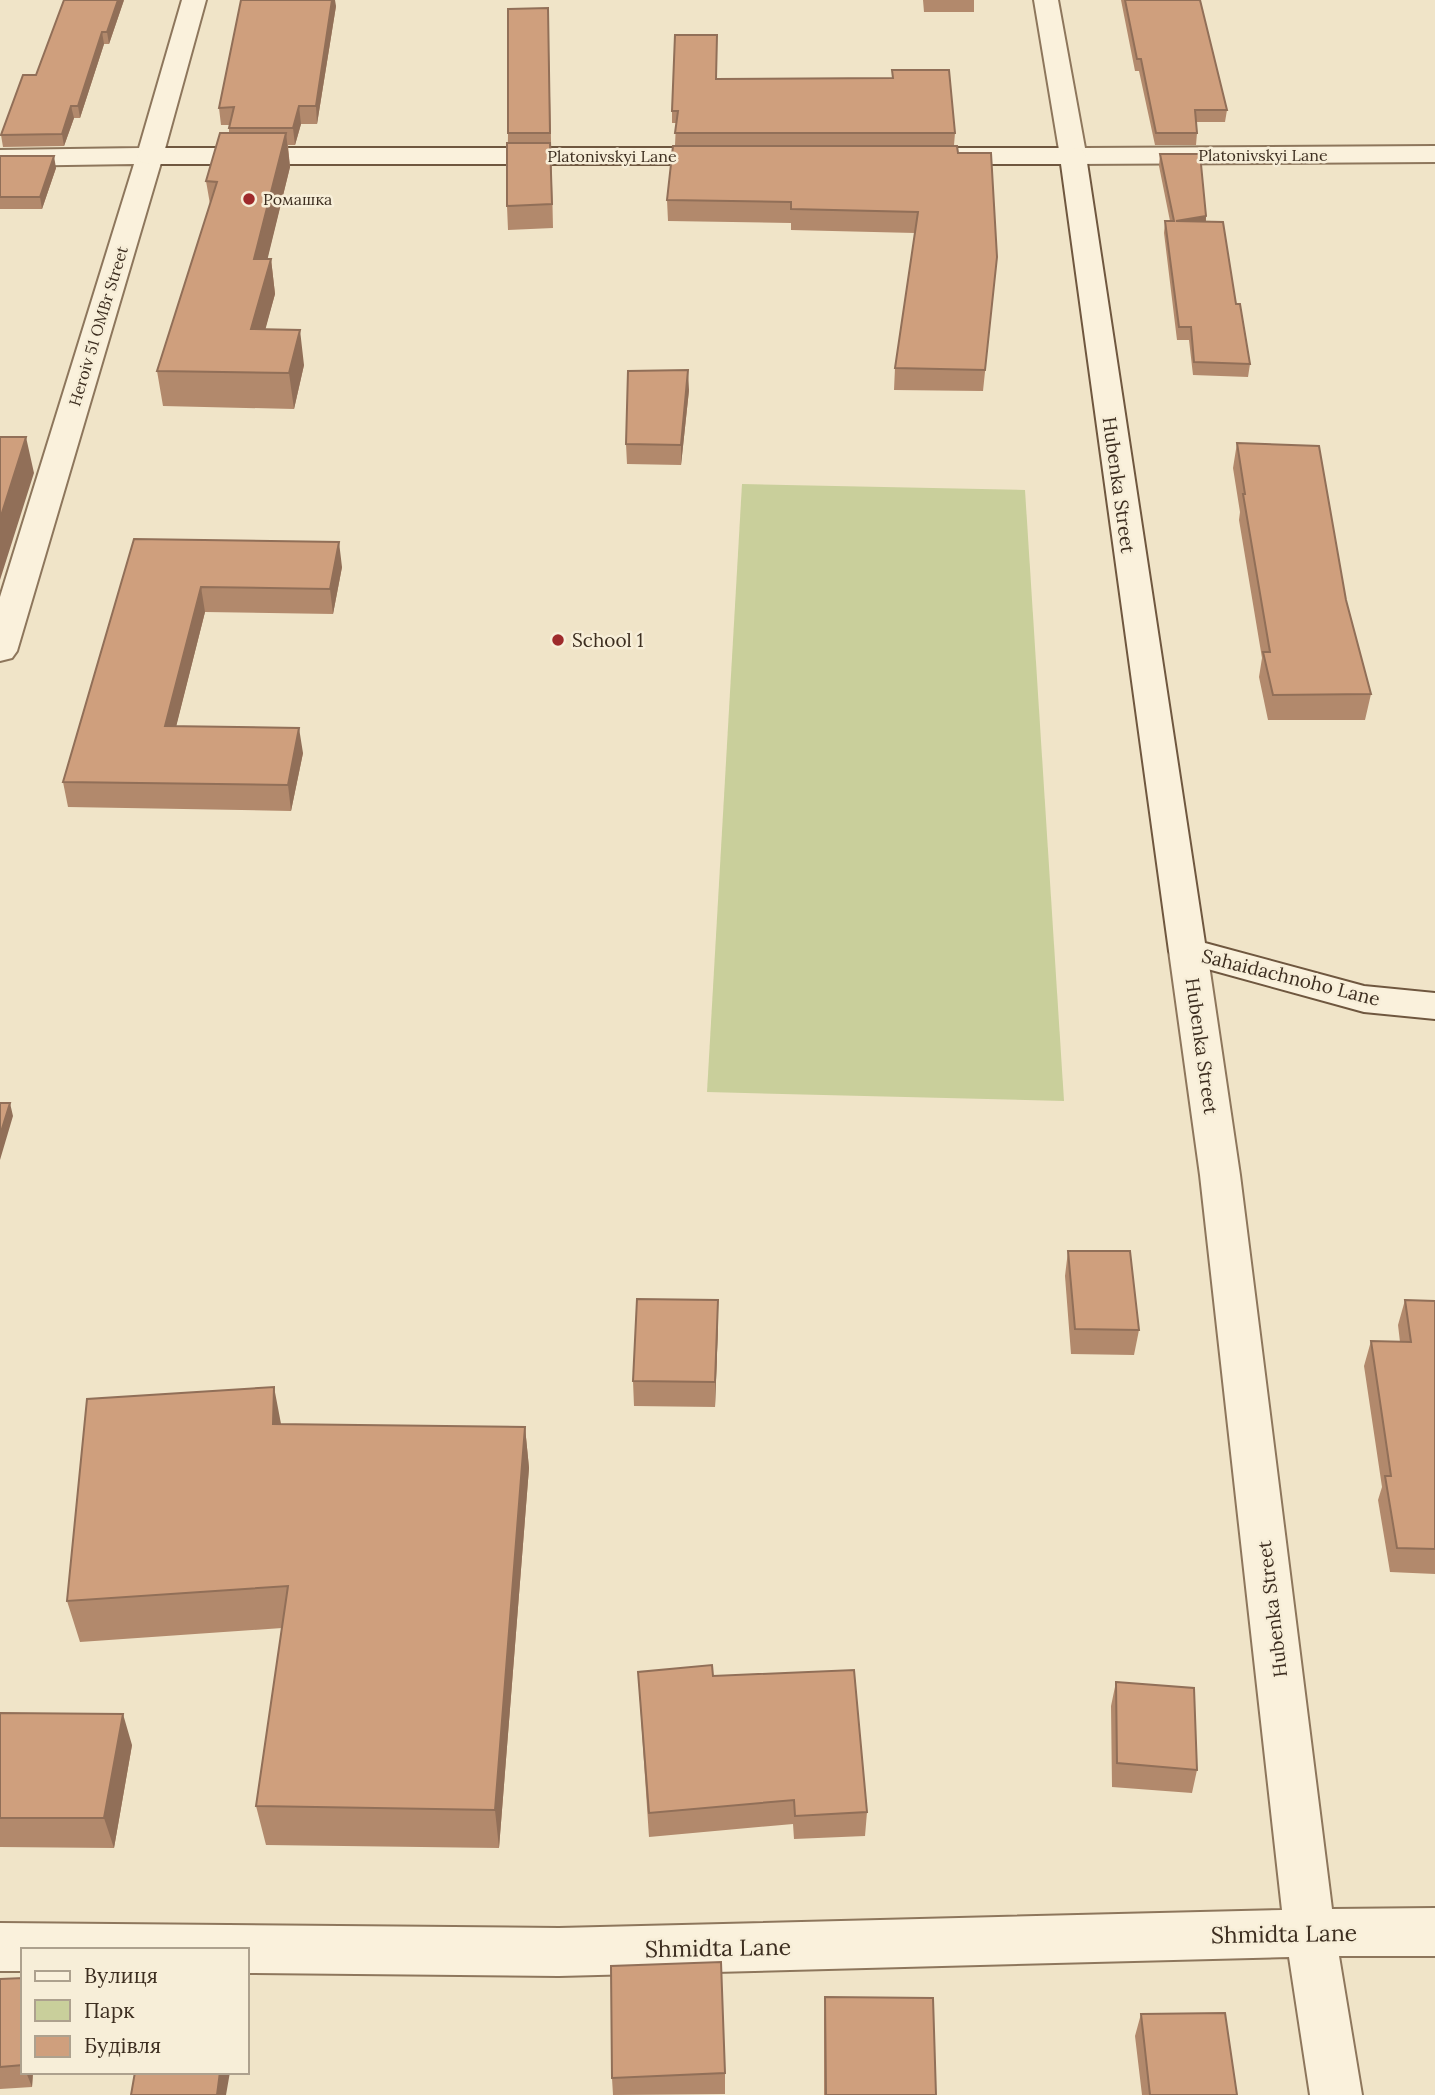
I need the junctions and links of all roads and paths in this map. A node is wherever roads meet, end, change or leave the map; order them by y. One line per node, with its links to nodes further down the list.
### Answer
1 (194, 0): 4 (street, Heroiv 51 OMBr Street)
2 (1046, 0): 7 (street, Hubenka Street)
3 (1435, 154): 7 (street, Platonivskyi Lane)
4 (150, 156): 5 (street, Platonivskyi Lane); 8 (street, Platonivskyi Lane); 9 (street, Heroiv 51 OMBr Street)
5 (751, 156)
6 (919, 156): 7 (street, Platonivskyi Lane)
7 (1073, 156): 10 (street, Hubenka Street)
8 (0, 158)
9 (0, 651)
10 (1188, 951): 11 (street, Sahaidachnoho Lane); 13 (street, Hubenka Street)
11 (1435, 1006)
12 (1435, 1932): 13 (street, Shmidta Lane)
13 (1310, 1933): 16 (street, Shmidta Lane); 17 (street, Hubenka Street)
14 (0, 1947): 15 (street, Shmidta Lane)
15 (112, 1948)
16 (248, 1949)
17 (1336, 2095)

